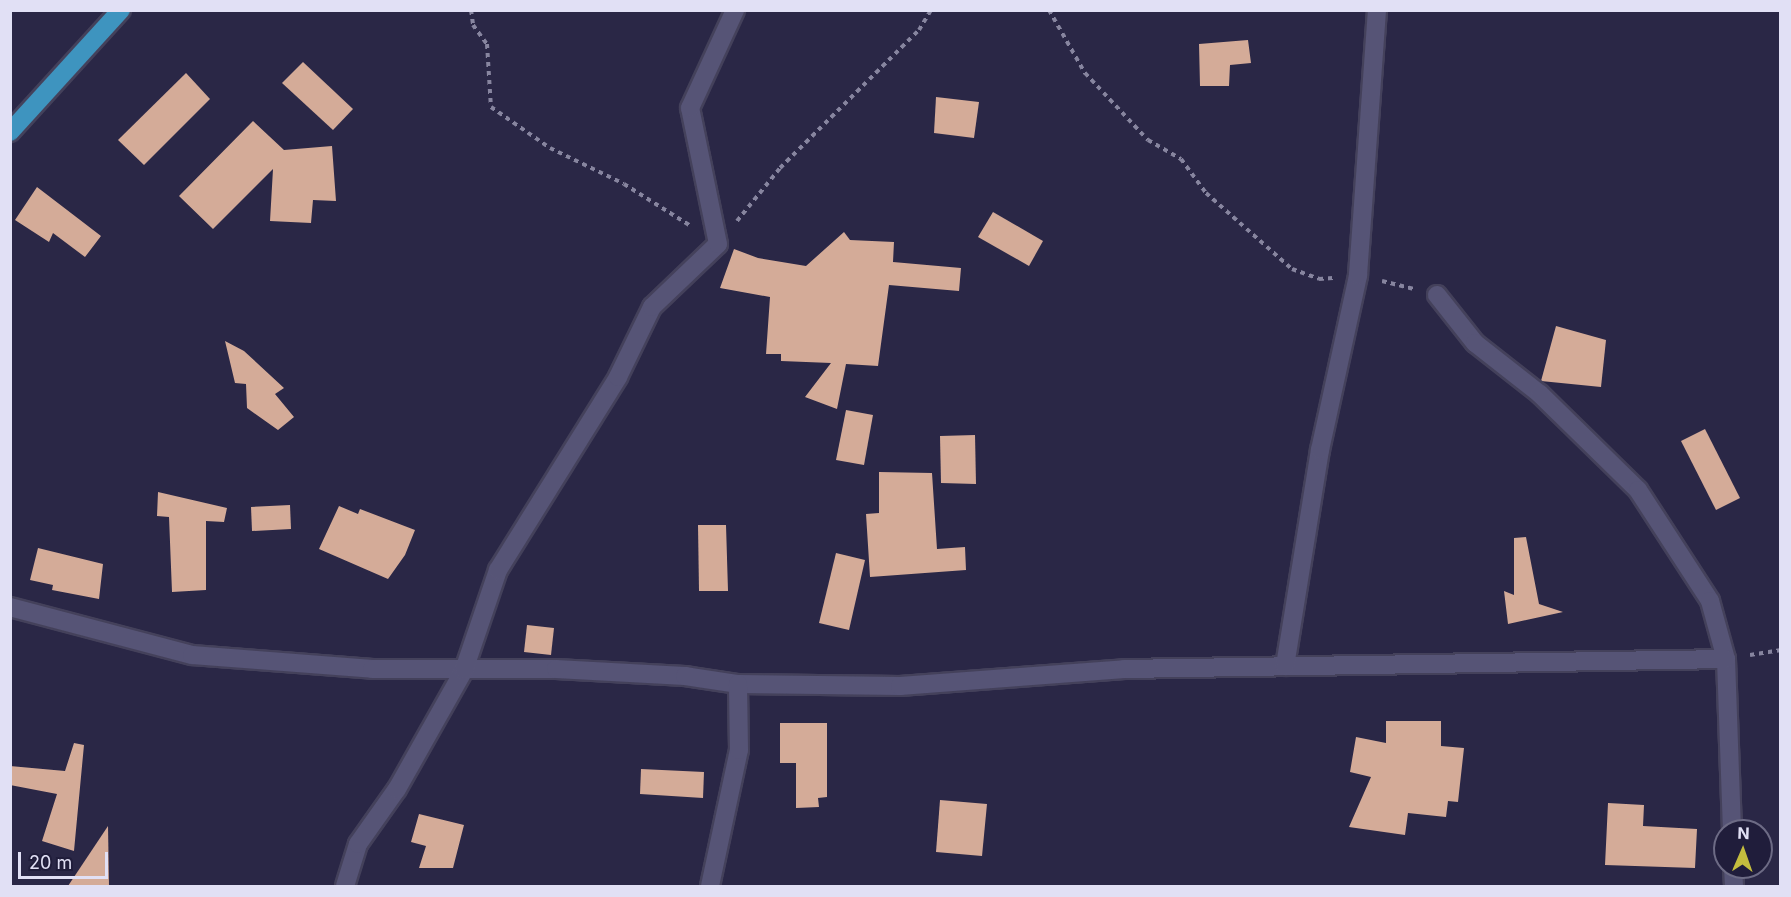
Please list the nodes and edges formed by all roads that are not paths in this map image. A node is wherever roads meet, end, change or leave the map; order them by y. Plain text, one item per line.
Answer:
1 (121, 10) edge
2 (735, 10) edge
3 (1377, 10) edge
4 (10, 132) edge
5 (1437, 295) road end
6 (10, 607) edge
7 (1726, 659) junction
8 (1285, 666) junction
9 (464, 670) junction
10 (738, 684) junction
11 (1732, 819) edge
12 (345, 886) edge
13 (710, 886) edge

1 - 4 main road
2 - 9 street
3 - 8 street
5 - 7 street
6 - 9 street
7 - 8 street
7 - 11 street
8 - 10 street
9 - 10 street
9 - 12 street
10 - 13 street

